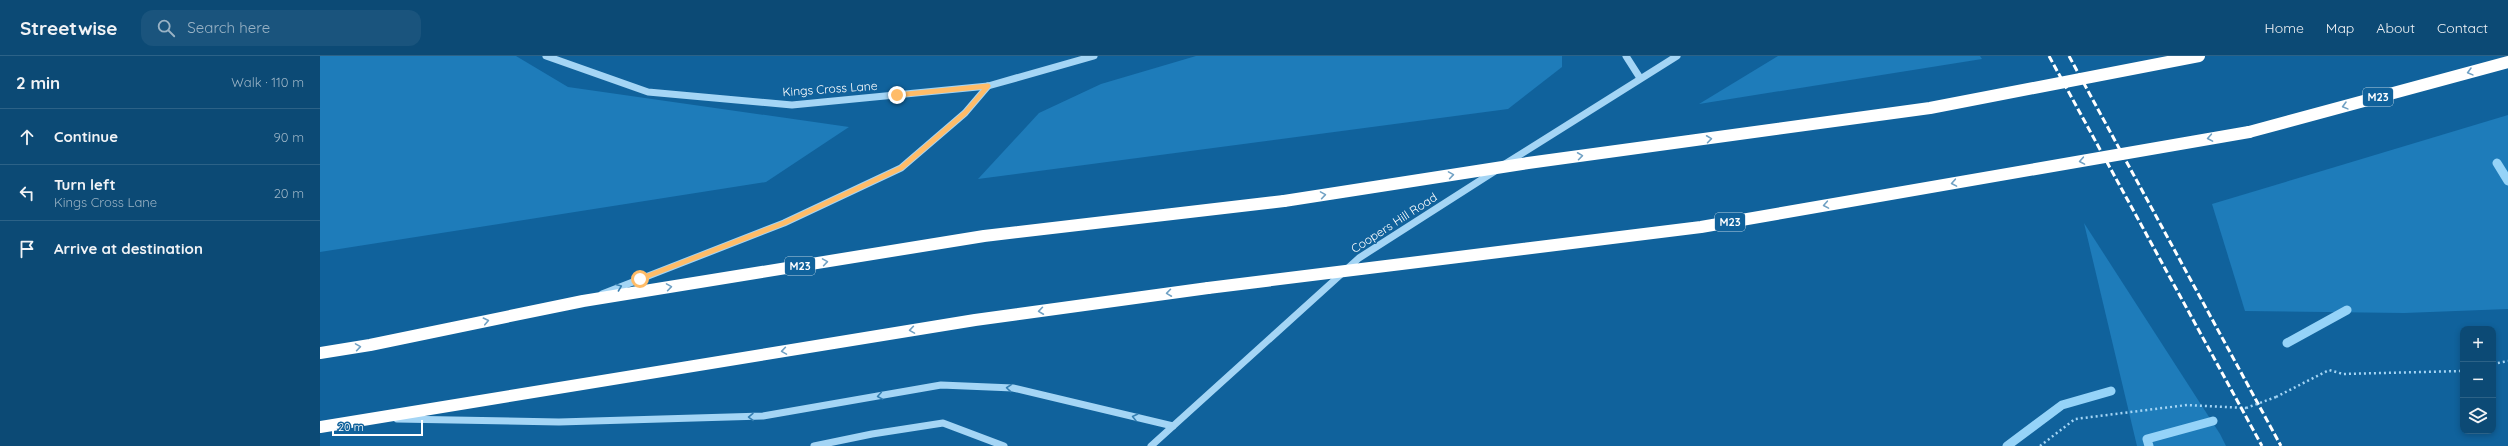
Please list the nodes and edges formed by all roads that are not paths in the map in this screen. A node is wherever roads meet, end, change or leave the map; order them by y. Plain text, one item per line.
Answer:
1 (546, 56) edge
2 (1094, 56) edge
3 (1626, 56) edge
4 (1677, 56) edge
5 (2199, 56) edge
6 (2508, 62) edge
7 (1640, 78) junction
8 (988, 86) junction
9 (583, 301) junction
10 (320, 353) edge
11 (365, 418) junction
12 (1173, 426) junction
13 (320, 427) edge
14 (814, 446) edge
15 (1004, 446) edge
16 (1151, 446) edge

1 - 8 street, Kings Cross Lane
2 - 8 street, Kings Cross Lane
3 - 7 street
4 - 7 street, Coopers Hill Road
9 -> 5 highway, M23, bridge
6 -> 11 highway, M23, bridge
7 - 12 street, Coopers Hill Road
9 -> 8 street
10 -> 9 highway, M23
12 -> 11 street
11 - 13 highway, M23
12 - 16 street, Coopers Hill Road
14 - 15 street

